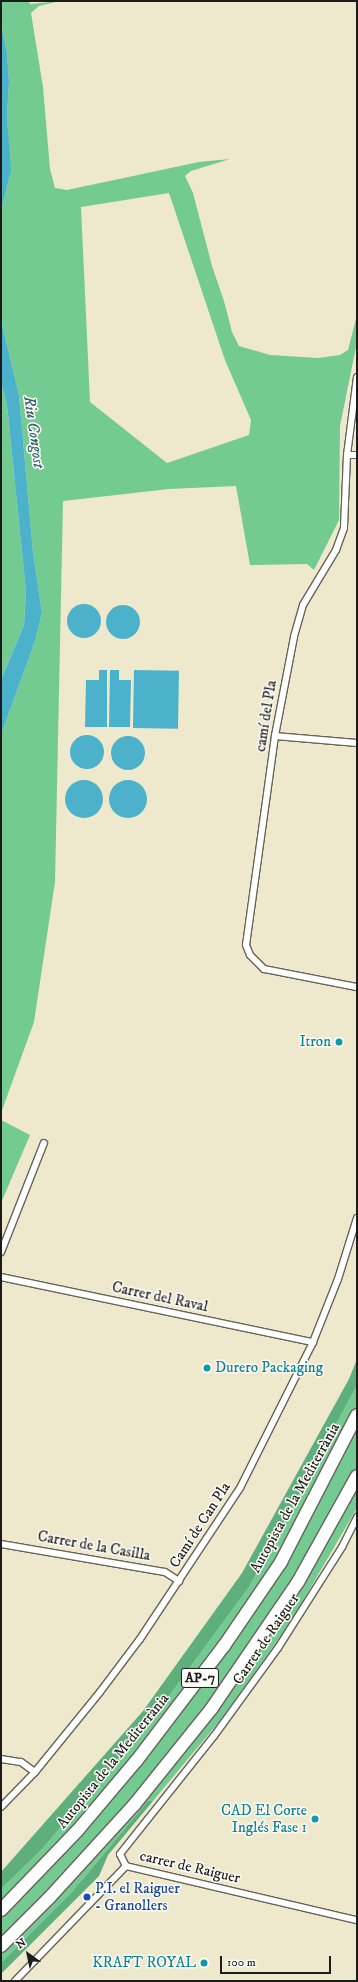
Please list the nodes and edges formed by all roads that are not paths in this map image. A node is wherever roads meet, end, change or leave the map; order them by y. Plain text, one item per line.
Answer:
1 (357, 377) edge
2 (347, 455) junction
3 (357, 455) edge
4 (275, 736) junction
5 (357, 743) edge
6 (357, 987) edge
7 (44, 1143) dead end
8 (357, 1218) edge
9 (1, 1252) edge
10 (1, 1277) edge
11 (313, 1342) junction
12 (357, 1415) edge
13 (357, 1476) edge
14 (357, 1517) edge
15 (1, 1544) edge
16 (179, 1581) junction
17 (1, 1759) edge
18 (35, 1772) junction
19 (1, 1807) edge
20 (126, 1866) junction
21 (1, 1910) edge
22 (357, 1920) edge
23 (1, 1946) edge
24 (15, 1981) edge

1 - 2 street, camí del Pla
2 - 3 street
2 - 4 street, camí del Pla
4 - 5 street
4 - 6 street, camí del Pla
7 - 9 street
8 - 11 street, Camí de Can Pla
10 - 11 street, Carrer del Raval
11 - 16 street, Camí de Can Pla
12 - 21 highway, Autopista de la Mediterrània / AP-7
13 - 23 highway, AP-7
14 - 20 street, Carrer de Raiguer
15 - 16 street, Carrer de la Casilla
16 - 18 street, Camí de Can Pla
17 - 18 street
18 - 19 street, Camí de Can Pla
20 - 22 street, carrer de Raiguer
20 - 24 street, carrer de Raiguer

